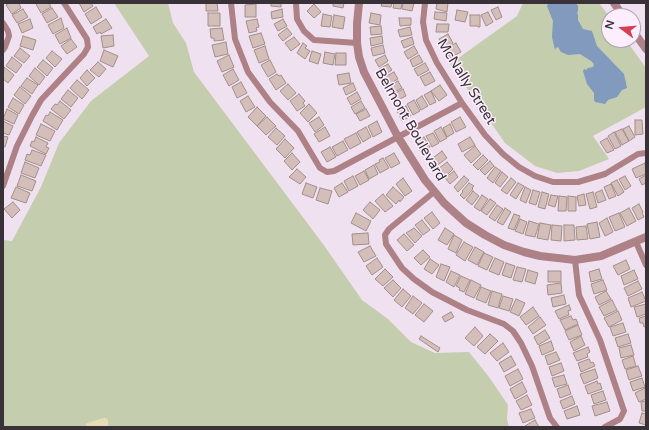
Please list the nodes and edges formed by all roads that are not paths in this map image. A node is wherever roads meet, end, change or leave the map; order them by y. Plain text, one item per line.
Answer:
1 (64, 3) edge
2 (231, 3) edge
3 (296, 3) edge
4 (359, 3) edge
5 (425, 3) edge
6 (3, 23) edge
7 (357, 44) junction
8 (3, 50) edge
9 (462, 103) junction
10 (398, 137) junction
11 (646, 153) edge
12 (3, 186) edge
13 (434, 192) junction
14 (646, 237) edge
15 (636, 242) junction
16 (575, 260) junction
17 (646, 265) edge
18 (557, 427) edge
19 (605, 427) edge

1 - 12 street
2 - 10 street
3 - 7 street
4 - 7 street, Belmont Boulevard
5 - 9 street, McNally Street
6 - 8 street
7 - 10 street, Belmont Boulevard
9 - 10 street
9 - 11 street, McNally Street
10 - 13 street, Belmont Boulevard
13 - 16 street, Belmont Boulevard
13 - 18 street
14 - 15 street, Belmont Boulevard
15 - 16 street, Belmont Boulevard
15 - 17 street
16 - 19 street

